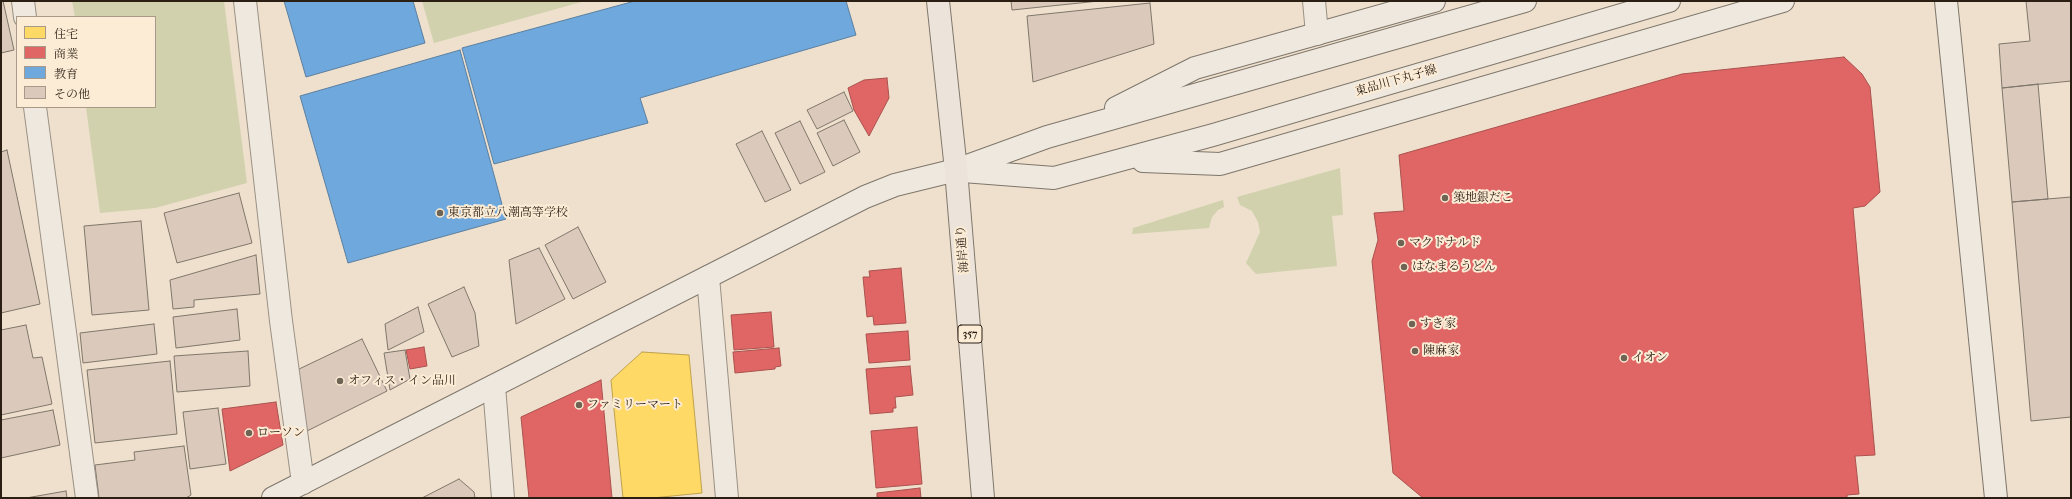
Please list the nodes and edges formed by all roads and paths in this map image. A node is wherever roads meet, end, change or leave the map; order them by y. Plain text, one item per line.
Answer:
1 (23, 1) edge
2 (245, 1) edge
3 (938, 1) edge
4 (1314, 1) edge
5 (1434, 1) edge
6 (1525, 1) edge
7 (1669, 1) edge
8 (1782, 1) edge
9 (1946, 1) edge
10 (25, 16) edge
11 (1317, 34) junction
12 (35, 108) edge
13 (1074, 130) junction
14 (1123, 160) junction
15 (956, 170) junction
16 (708, 277) junction
17 (494, 386) junction
18 (288, 492) edge
19 (87, 498) edge
20 (503, 498) edge
21 (727, 498) edge
22 (983, 498) edge
23 (1996, 498) edge

1 - 10 main road
2 - 18 main road
3 - 15 highway, 海岸通り / 357
4 - 11 main road
5 - 11 main road
6 - 13 main road
7 - 14 main road, 東品川下丸子線
8 - 14 main road
9 - 23 main road
11 - 13 main road
12 - 19 main road
13 - 15 main road
14 - 15 main road, 東品川下丸子線
15 - 16 main road
15 - 22 highway, 海岸通り / 357
16 - 17 main road
16 - 21 main road
17 - 18 main road
17 - 20 main road

